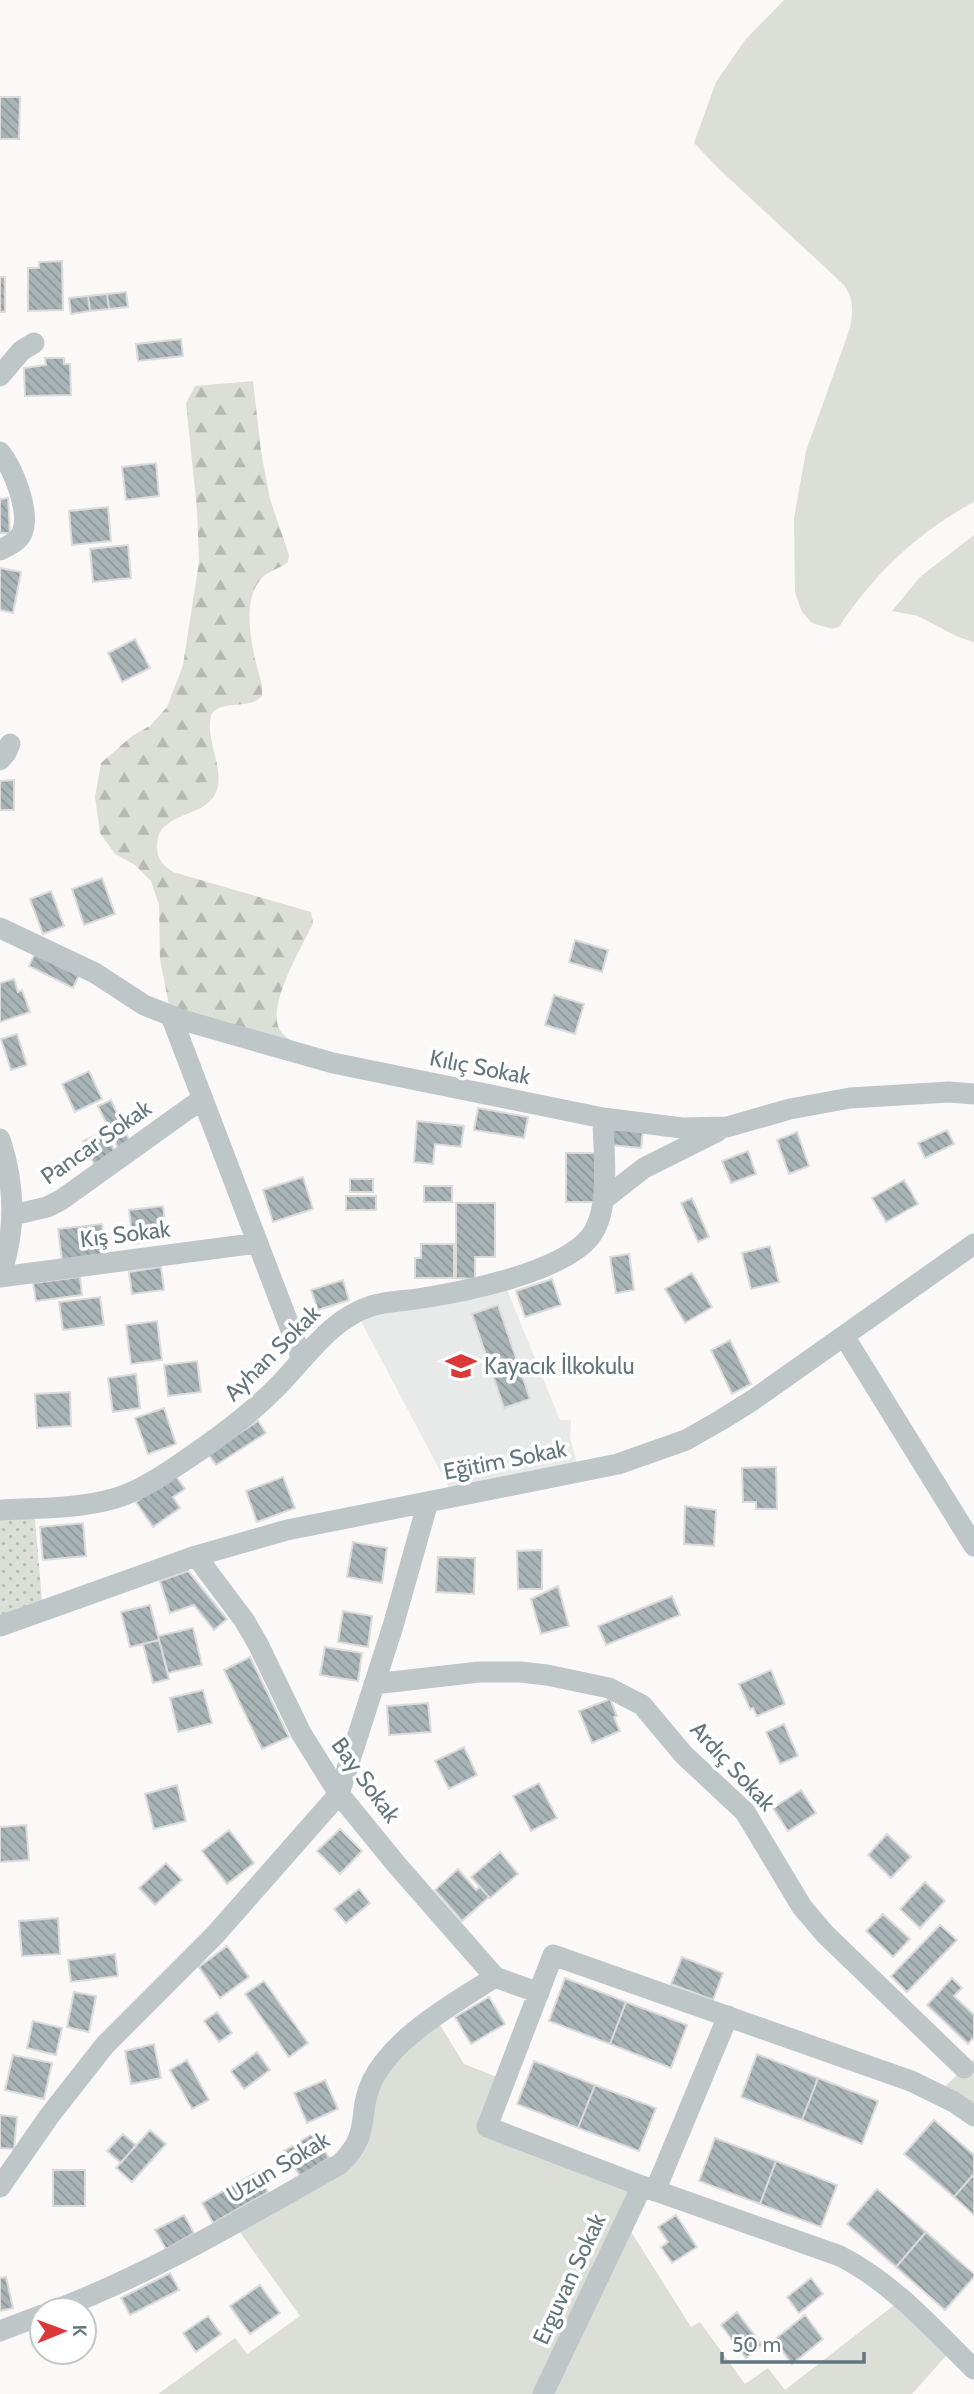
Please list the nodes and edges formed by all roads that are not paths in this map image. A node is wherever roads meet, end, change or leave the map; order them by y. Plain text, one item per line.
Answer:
1 (34, 343) dead end
2 (0, 376) edge
3 (0, 452) edge
4 (0, 550) edge
5 (0, 928) edge
6 (171, 1016) junction
7 (974, 1094) edge
8 (202, 1099) junction
9 (603, 1118) junction
10 (727, 1127) junction
11 (0, 1139) edge
12 (603, 1200) junction
13 (13, 1215) junction
14 (258, 1243) junction
15 (974, 1244) edge
16 (0, 1276) edge
17 (844, 1336) junction
18 (302, 1359) junction
19 (428, 1502) junction
20 (0, 1510) edge
21 (974, 1546) edge
22 (196, 1556) junction
23 (0, 1626) edge
24 (374, 1684) junction
25 (339, 1794) junction
26 (495, 1978) junction
27 (538, 1993) junction
28 (727, 2016) junction
29 (969, 2063) edge
30 (938, 2093) junction
31 (974, 2116) edge
32 (0, 2187) edge
33 (648, 2188) junction
34 (88, 2296) edge
35 (28, 2320) edge
36 (0, 2331) edge
37 (974, 2369) edge
38 (543, 2394) edge

1 - 2 street
3 - 4 street
5 - 6 street, Kılıç Sokak
6 - 8 street
6 - 9 street, Kılıç Sokak
7 - 10 street, Kılıç Sokak
8 - 13 street, Pancar Sokak
8 - 14 street
9 - 10 street, Kılıç Sokak
9 - 12 street, Ayhan Sokak
10 - 12 street
11 - 13 street
12 - 18 street, Ayhan Sokak
13 - 16 street
14 - 16 street, Kış Sokak
14 - 18 street
15 - 17 street, Eğitim Sokak
17 - 19 street, Eğitim Sokak
17 - 21 street
18 - 20 street, Ayhan Sokak
19 - 22 street, Eğitim Sokak
19 - 24 street
22 - 23 street, Eğitim Sokak
22 - 25 street, Bay Sokak
24 - 25 street
24 - 29 street, Ardıç Sokak
25 - 26 street, Bay Sokak
25 - 32 street
26 - 27 street
26 - 34 street, Uzun Sokak
27 - 28 street
27 - 33 street
28 - 30 street
28 - 33 street, Erguvan Sokak
29 - 30 street
30 - 31 street
33 - 37 street
33 - 38 street, Erguvan Sokak
35 - 36 street

